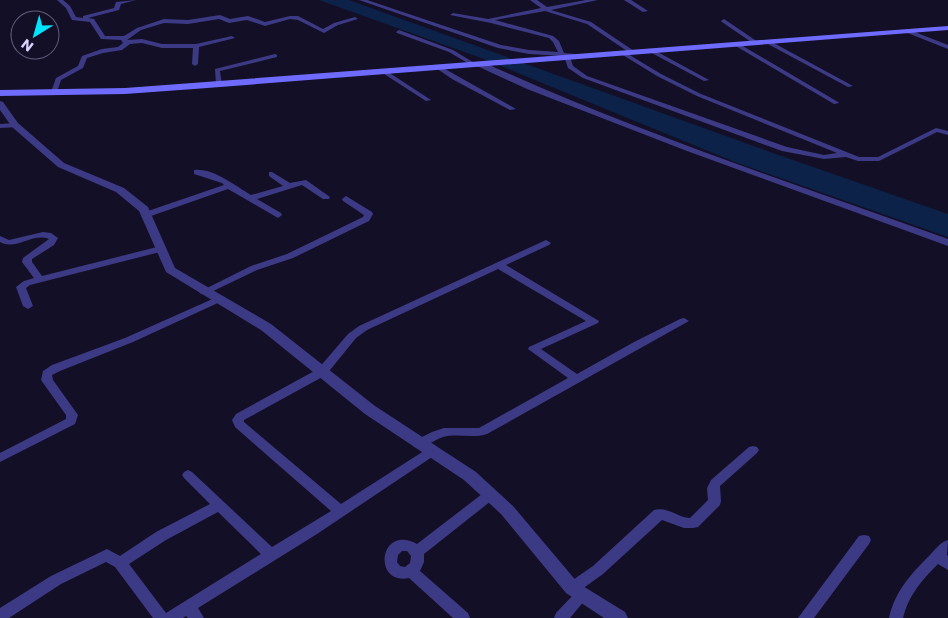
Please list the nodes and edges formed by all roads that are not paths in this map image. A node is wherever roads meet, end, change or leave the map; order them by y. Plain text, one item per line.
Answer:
1 (60, 0) edge
2 (133, 0) edge
3 (362, 0) edge
4 (533, 0) edge
5 (595, 0) edge
6 (628, 0) edge
7 (545, 9) junction
8 (645, 11) dead end
9 (453, 15) dead end
10 (355, 19) dead end
11 (75, 20) junction
12 (490, 21) junction
13 (724, 21) dead end
14 (948, 28) edge
15 (907, 31) junction
16 (399, 32) dead end
17 (232, 38) dead end
18 (126, 40) junction
19 (768, 42) junction
20 (756, 43) junction
21 (736, 44) junction
22 (196, 46) junction
23 (948, 47) edge
24 (650, 50) junction
25 (621, 52) junction
26 (632, 52) junction
27 (564, 55) junction
28 (275, 56) dead end
29 (195, 64) dead end
30 (480, 64) junction
31 (438, 66) junction
32 (383, 71) junction
33 (706, 80) dead end
34 (218, 84) junction
35 (850, 86) dead end
36 (54, 92) junction
37 (1, 97) edge
38 (428, 100) dead end
39 (836, 103) dead end
40 (512, 109) dead end
41 (15, 125) junction
42 (0, 126) edge
43 (948, 133) edge
44 (845, 155) junction
45 (197, 172) dead end
46 (272, 174) dead end
47 (229, 186) junction
48 (289, 186) junction
49 (326, 197) dead end
50 (251, 198) junction
51 (346, 199) dead end
52 (148, 214) junction
53 (278, 215) dead end
54 (0, 239) edge
55 (948, 242) edge
56 (546, 243) dead end
57 (162, 249) junction
58 (500, 265) junction
59 (40, 280) junction
60 (204, 292) junction
61 (217, 300) junction
62 (28, 306) dead end
63 (684, 321) dead end
64 (322, 372) junction
65 (577, 379) junction
66 (418, 444) junction
67 (754, 450) dead end
68 (431, 452) junction
69 (0, 458) edge
70 (188, 475) dead end
71 (491, 494) junction
72 (218, 504) junction
73 (340, 511) junction
74 (864, 540) dead end
75 (948, 545) edge
76 (417, 552) junction
77 (271, 555) junction
78 (943, 560) edge
79 (120, 564) junction
80 (410, 570) junction
81 (577, 592) junction
82 (192, 613) edge
83 (0, 616) edge
84 (161, 618) edge
85 (171, 618) edge
86 (463, 618) edge
87 (561, 618) edge
88 (619, 618) edge
89 (805, 618) edge
90 (896, 618) edge

1 - 11 street
2 - 11 street
3 - 27 street
4 - 7 street
5 - 7 street
6 - 8 street
7 - 12 street
7 - 26 street
9 - 12 street
10 - 18 street
11 - 18 street
12 - 27 street
13 - 20 street
14 - 15 main road
15 - 19 main road
15 - 23 street
16 - 30 street
17 - 22 street
18 - 22 street
18 - 36 street
19 - 20 main road
19 - 35 street
20 - 21 main road
21 - 24 main road
21 - 39 street
22 - 29 street
24 - 26 main road
24 - 33 street
25 - 26 main road
25 - 27 main road
25 - 44 street
27 - 30 main road
27 - 44 street
28 - 34 street
30 - 31 main road
30 - 55 street
31 - 32 main road
31 - 40 street
32 - 34 main road
32 - 38 street
34 - 36 main road
36 - 37 main road
37 - 41 street
41 - 42 street
41 - 52 street
43 - 44 street
45 - 47 street
46 - 48 street
47 - 50 street
47 - 52 street
48 - 49 street
48 - 50 street
50 - 53 street
51 - 60 street
52 - 57 street
54 - 59 street
56 - 58 street
57 - 59 street
57 - 60 street
58 - 64 street
58 - 65 street
59 - 62 street
60 - 61 street
61 - 64 street
61 - 69 street
63 - 65 street
64 - 66 street
64 - 73 street
65 - 66 street
66 - 68 street
67 - 81 street
68 - 71 street
68 - 73 street
70 - 72 street
71 - 76 street
71 - 81 street
72 - 77 street
72 - 79 street
73 - 77 street
74 - 89 street
75 - 78 street
76 - 80 street
76 - 80 street
77 - 82 street
78 - 90 street
79 - 83 street
79 - 84 street
80 - 86 street
81 - 87 street
81 - 88 street
82 - 85 street

